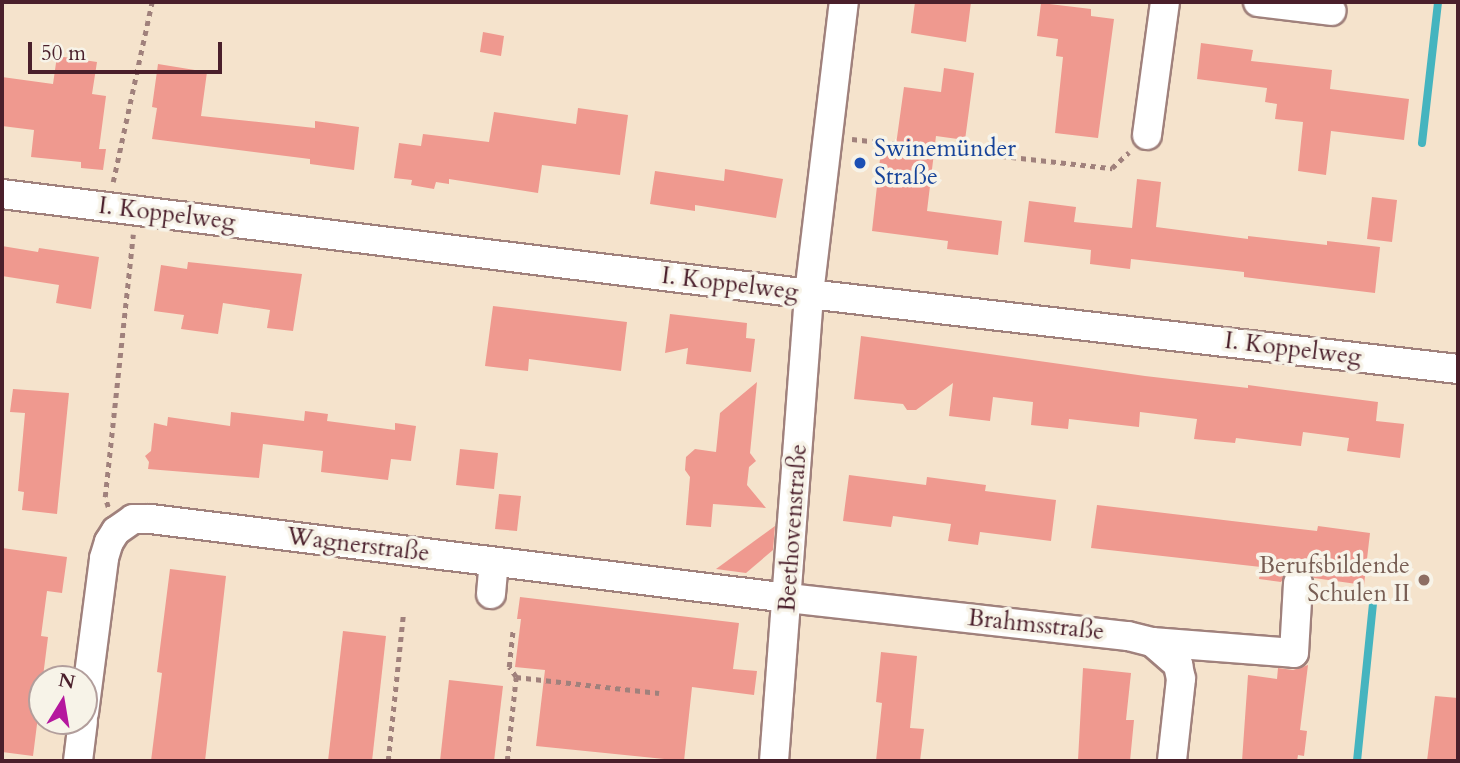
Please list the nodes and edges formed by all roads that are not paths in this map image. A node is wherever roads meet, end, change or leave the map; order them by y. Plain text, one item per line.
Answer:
1 (844, 2) edge
2 (1165, 2) edge
3 (1258, 2) edge
4 (1331, 11) dead end
5 (1147, 135) road end
6 (2, 194) edge
7 (809, 294) junction
8 (1458, 369) edge
9 (494, 562) junction
10 (1298, 583) dead end
11 (491, 594) dead end
12 (788, 598) junction
13 (1152, 642) junction
14 (90, 665) edge
15 (81, 735) edge
16 (78, 761) edge
17 (774, 761) edge
18 (1172, 761) edge

1 - 7 street
2 - 5 street
3 - 4 street
6 - 7 street, I. Koppelweg
7 - 8 street, I. Koppelweg
7 - 12 street, Beethovenstraße
9 - 11 street
9 - 12 street, Wagnerstraße
9 - 14 street, Wagnerstraße
10 - 13 street
12 - 13 street, Brahmsstraße
12 - 17 street, Beethovenstraße
13 - 18 street, Brahmsstraße
15 - 16 street

